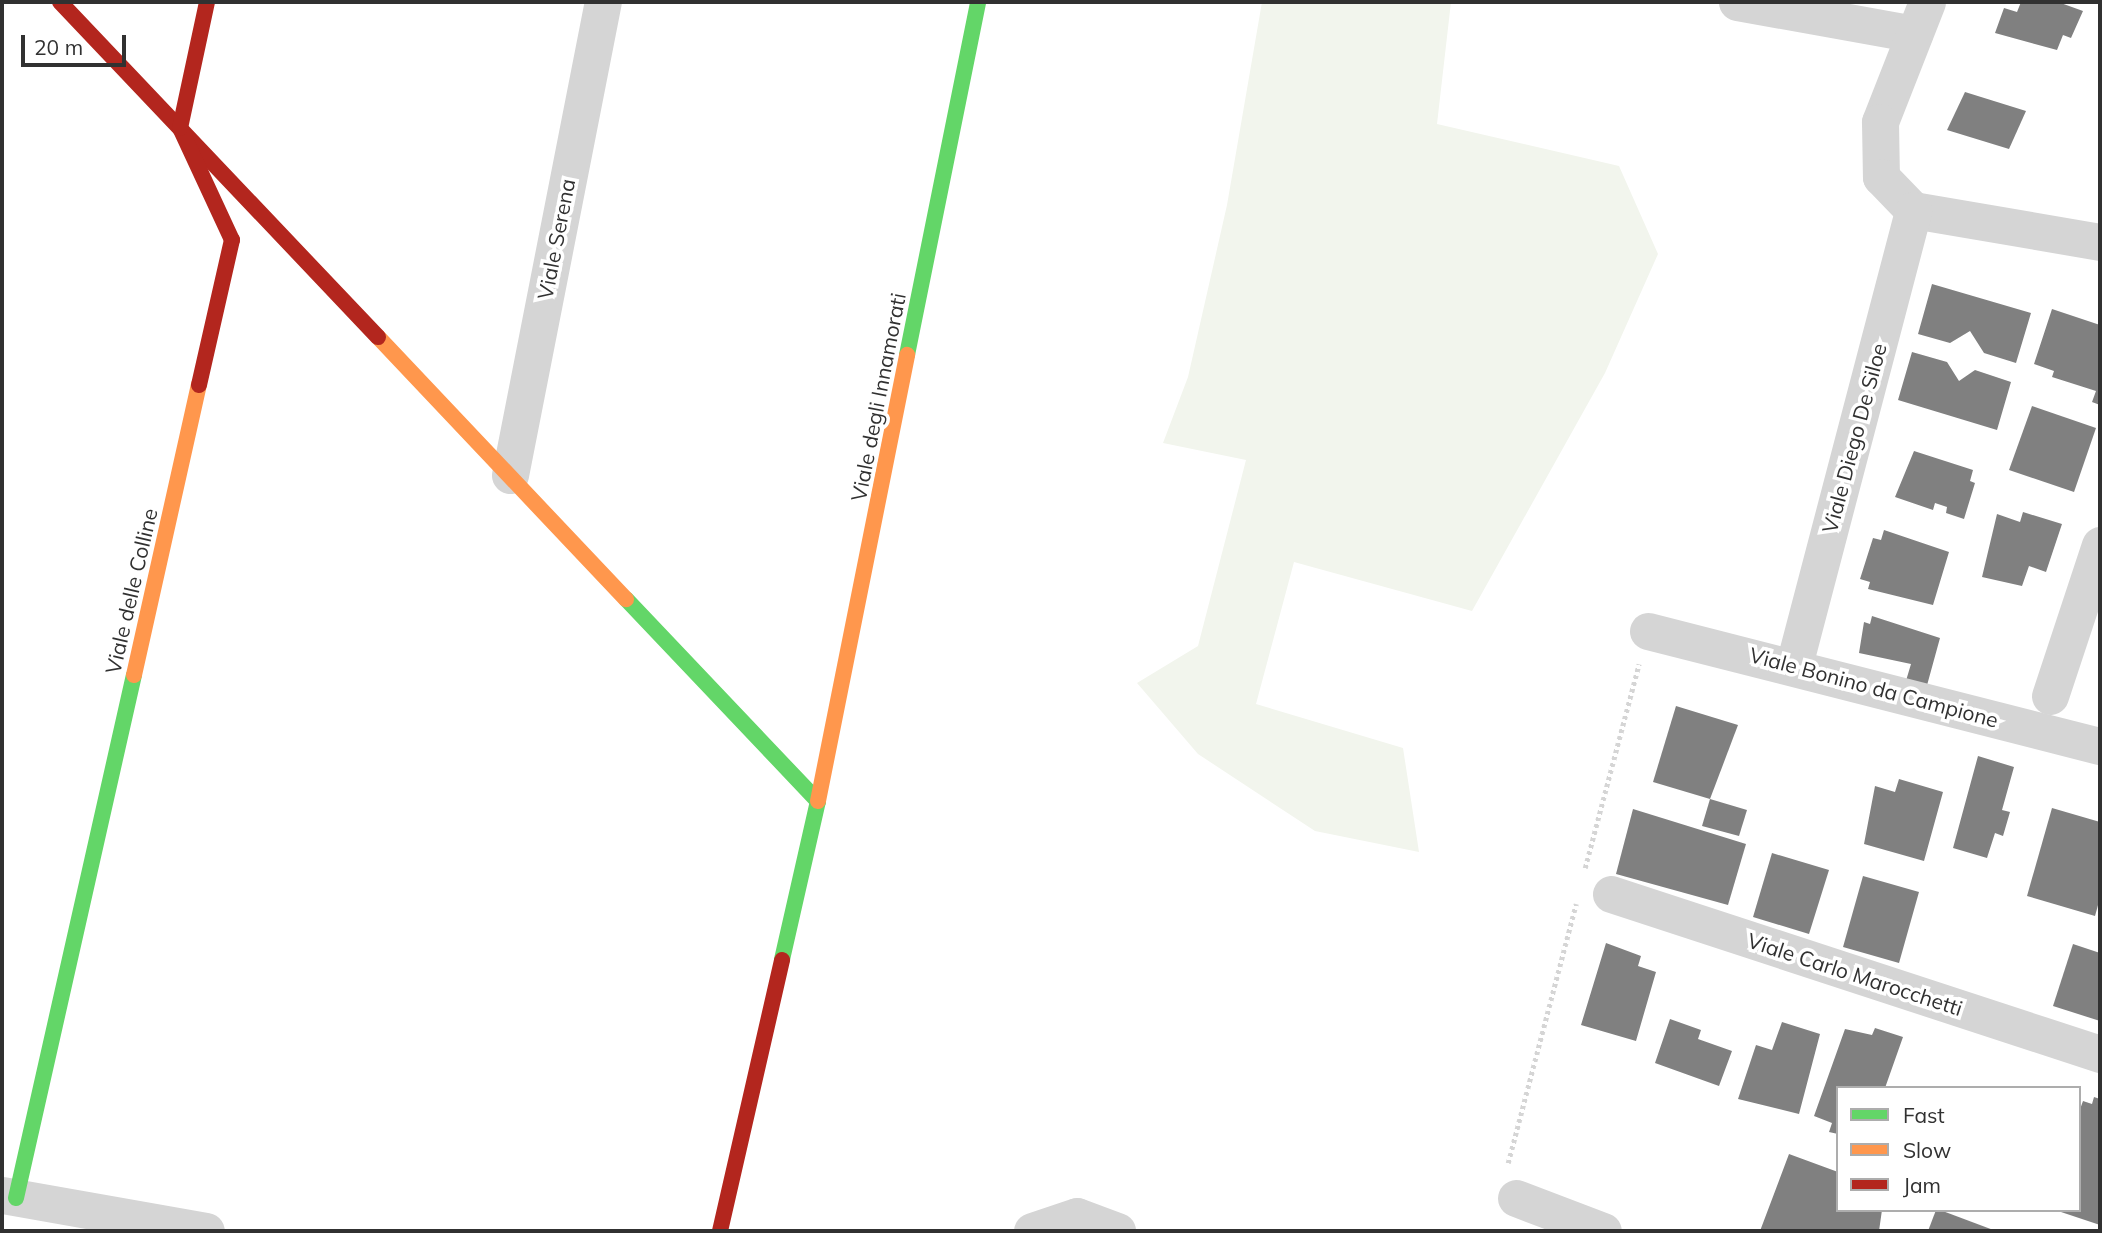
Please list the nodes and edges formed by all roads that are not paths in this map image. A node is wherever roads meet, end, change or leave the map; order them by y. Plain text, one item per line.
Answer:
1 (60, 2) edge
2 (207, 2) edge
3 (603, 2) edge
4 (978, 2) edge
5 (1737, 2) edge
6 (1920, 18) edge
7 (180, 128) junction
8 (1913, 210) junction
9 (2100, 242) edge
10 (510, 475) junction
11 (2100, 544) edge
12 (1648, 631) dead end
13 (1794, 665) junction
14 (2050, 696) dead end
15 (2100, 746) edge
16 (818, 801) junction
17 (1611, 894) dead end
18 (2100, 1054) edge
19 (9, 1197) edge
20 (1516, 1198) dead end
21 (206, 1231) edge
22 (720, 1231) edge
23 (1032, 1231) edge
24 (1117, 1231) edge
25 (1603, 1231) edge

1 - 7 street
2 - 7 street
3 - 10 street, Viale Serena
4 - 16 street, Viale degli Innamorati
5 - 6 street
6 - 8 street
7 - 10 street
7 - 19 street, Viale delle Colline
8 - 9 street
8 - 13 street, Viale Diego De Siloe
10 - 16 street
11 - 14 street
12 - 13 street, Viale Bonino da Campione
13 - 15 street, Viale Bonino da Campione
16 - 22 street, Viale degli Innamorati
17 - 18 street, Viale Carlo Marocchetti
19 - 21 street
20 - 25 street
23 - 24 street

